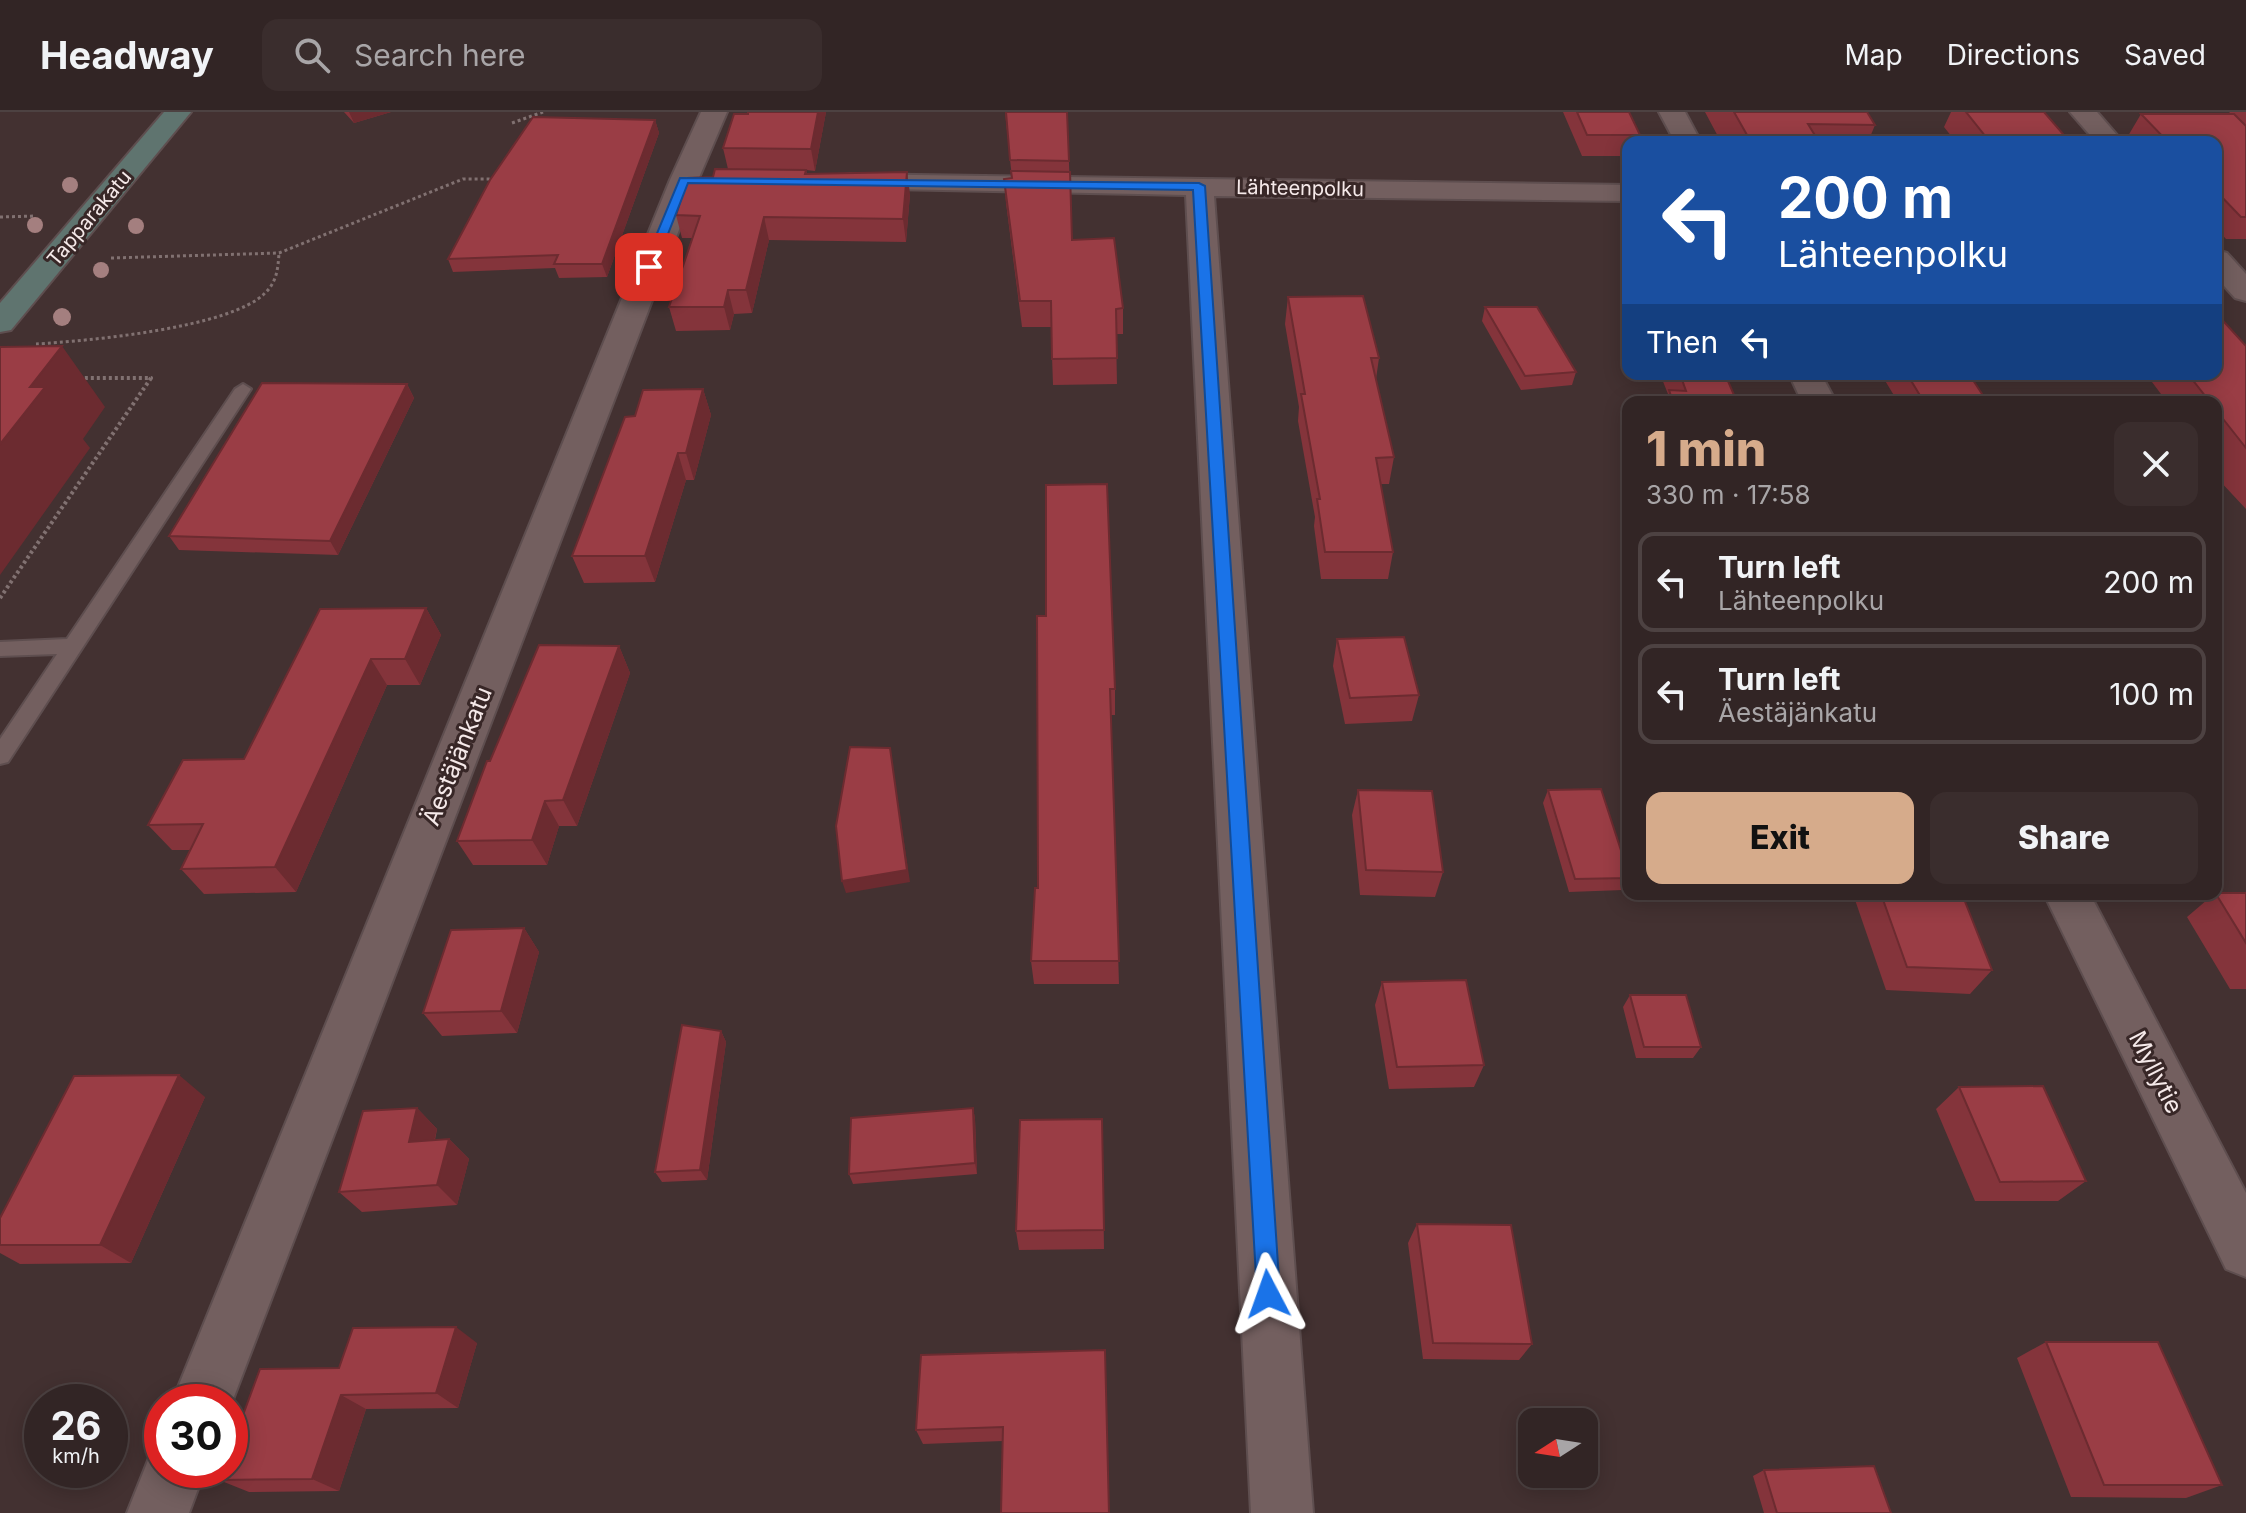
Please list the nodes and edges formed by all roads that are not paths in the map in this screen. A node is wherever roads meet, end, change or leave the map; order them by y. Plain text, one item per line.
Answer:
1 (178, 112) edge
2 (714, 112) edge
3 (1672, 112) edge
4 (2083, 112) edge
5 (1685, 136) edge
6 (2105, 136) edge
7 (824, 182) edge
8 (1199, 186) junction
9 (1622, 193) edge
10 (2222, 266) edge
11 (2246, 292) edge
12 (0, 323) edge
13 (243, 389) dead end
14 (75, 646) junction
15 (0, 649) edge
16 (0, 756) edge
17 (2070, 900) edge
18 (2246, 1250) edge
19 (209, 1384) edge
20 (168, 1488) edge
21 (158, 1513) edge
22 (1282, 1513) edge

1 - 12 main road, Tapparakatu
2 - 19 street, Äestäjänkatu
3 - 5 street
4 - 6 street
7 - 8 street, Lähteenpolku
8 - 9 street, Lähteenpolku
8 - 22 street
10 - 11 street
13 - 14 lane
14 - 15 lane
14 - 16 lane
17 - 18 street, Myllytie
20 - 21 street

